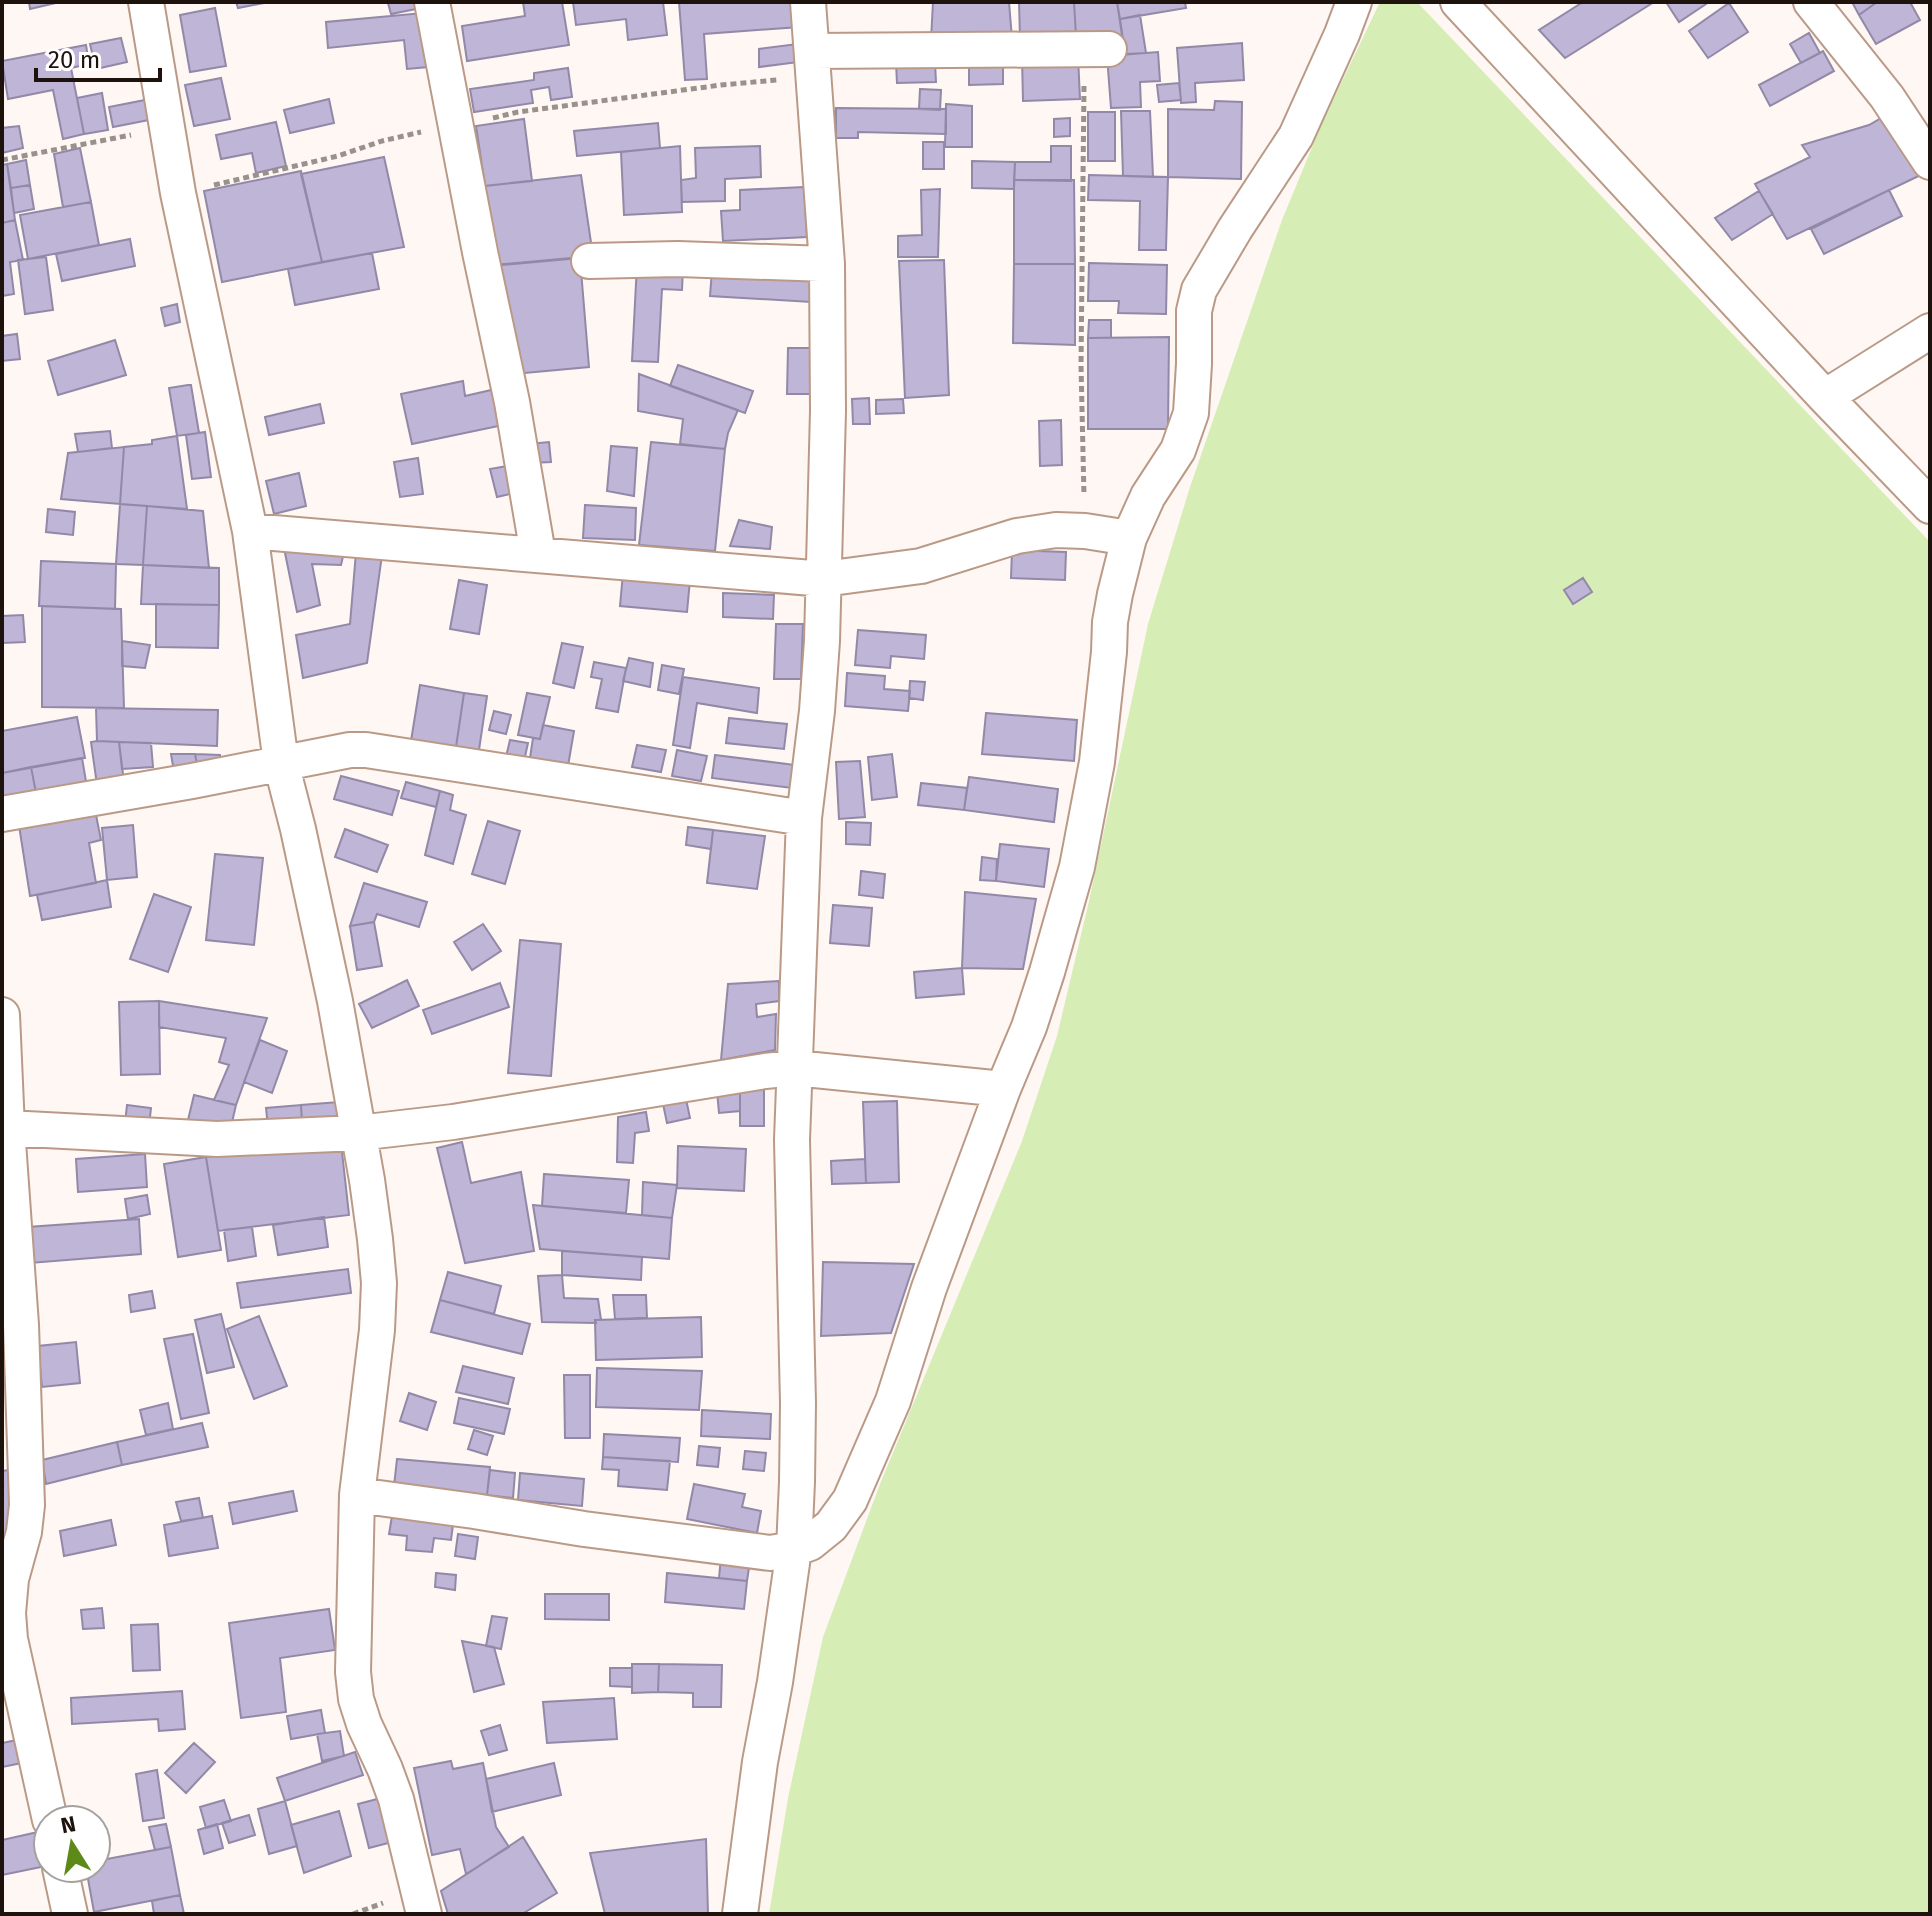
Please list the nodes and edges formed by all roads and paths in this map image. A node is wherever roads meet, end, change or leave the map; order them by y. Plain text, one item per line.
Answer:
1 (146, 2) edge
2 (432, 2) edge
3 (808, 2) edge
4 (1354, 2) edge
5 (1458, 2) edge
6 (1811, 2) edge
7 (1096, 49) joint
8 (812, 51) junction
9 (166, 128) junction
10 (2, 160) edge
11 (1930, 162) edge
12 (589, 261) dead end
13 (827, 264) junction
14 (1930, 331) edge
15 (1825, 397) junction
16 (1930, 506) edge
17 (250, 531) junction
18 (1085, 531) junction
19 (1129, 538) junction
20 (538, 554) junction
21 (824, 579) junction
22 (281, 763) junction
23 (2, 814) edge
24 (804, 818) junction
25 (2, 1015) edge
26 (795, 1068) junction
27 (1003, 1089) junction
28 (7, 1128) junction
29 (358, 1133) junction
30 (357, 1495) junction
31 (794, 1549) junction
32 (46, 1804) edge
33 (63, 1884) edge
34 (70, 1914) edge
35 (424, 1914) edge
36 (740, 1914) edge

1 - 9 street
2 - 20 street
3 - 8 street
4 - 19 street
5 - 15 street
6 - 11 street
7 - 8 street
7 - 18 path
8 - 13 street
9 - 10 path
9 - 17 street
12 - 13 street
13 - 21 street
14 - 15 street
15 - 16 street
17 - 20 street
17 - 22 street
18 - 19 street
18 - 21 street
19 - 27 street
20 - 21 street
21 - 24 street
22 - 23 street
22 - 24 street
22 - 29 street
24 - 26 street
25 - 28 street
26 - 27 street
26 - 29 street
26 - 31 street
27 - 31 street
28 - 29 street
28 - 32 street
29 - 30 street
30 - 31 street
30 - 35 street
31 - 36 street
33 - 34 street

